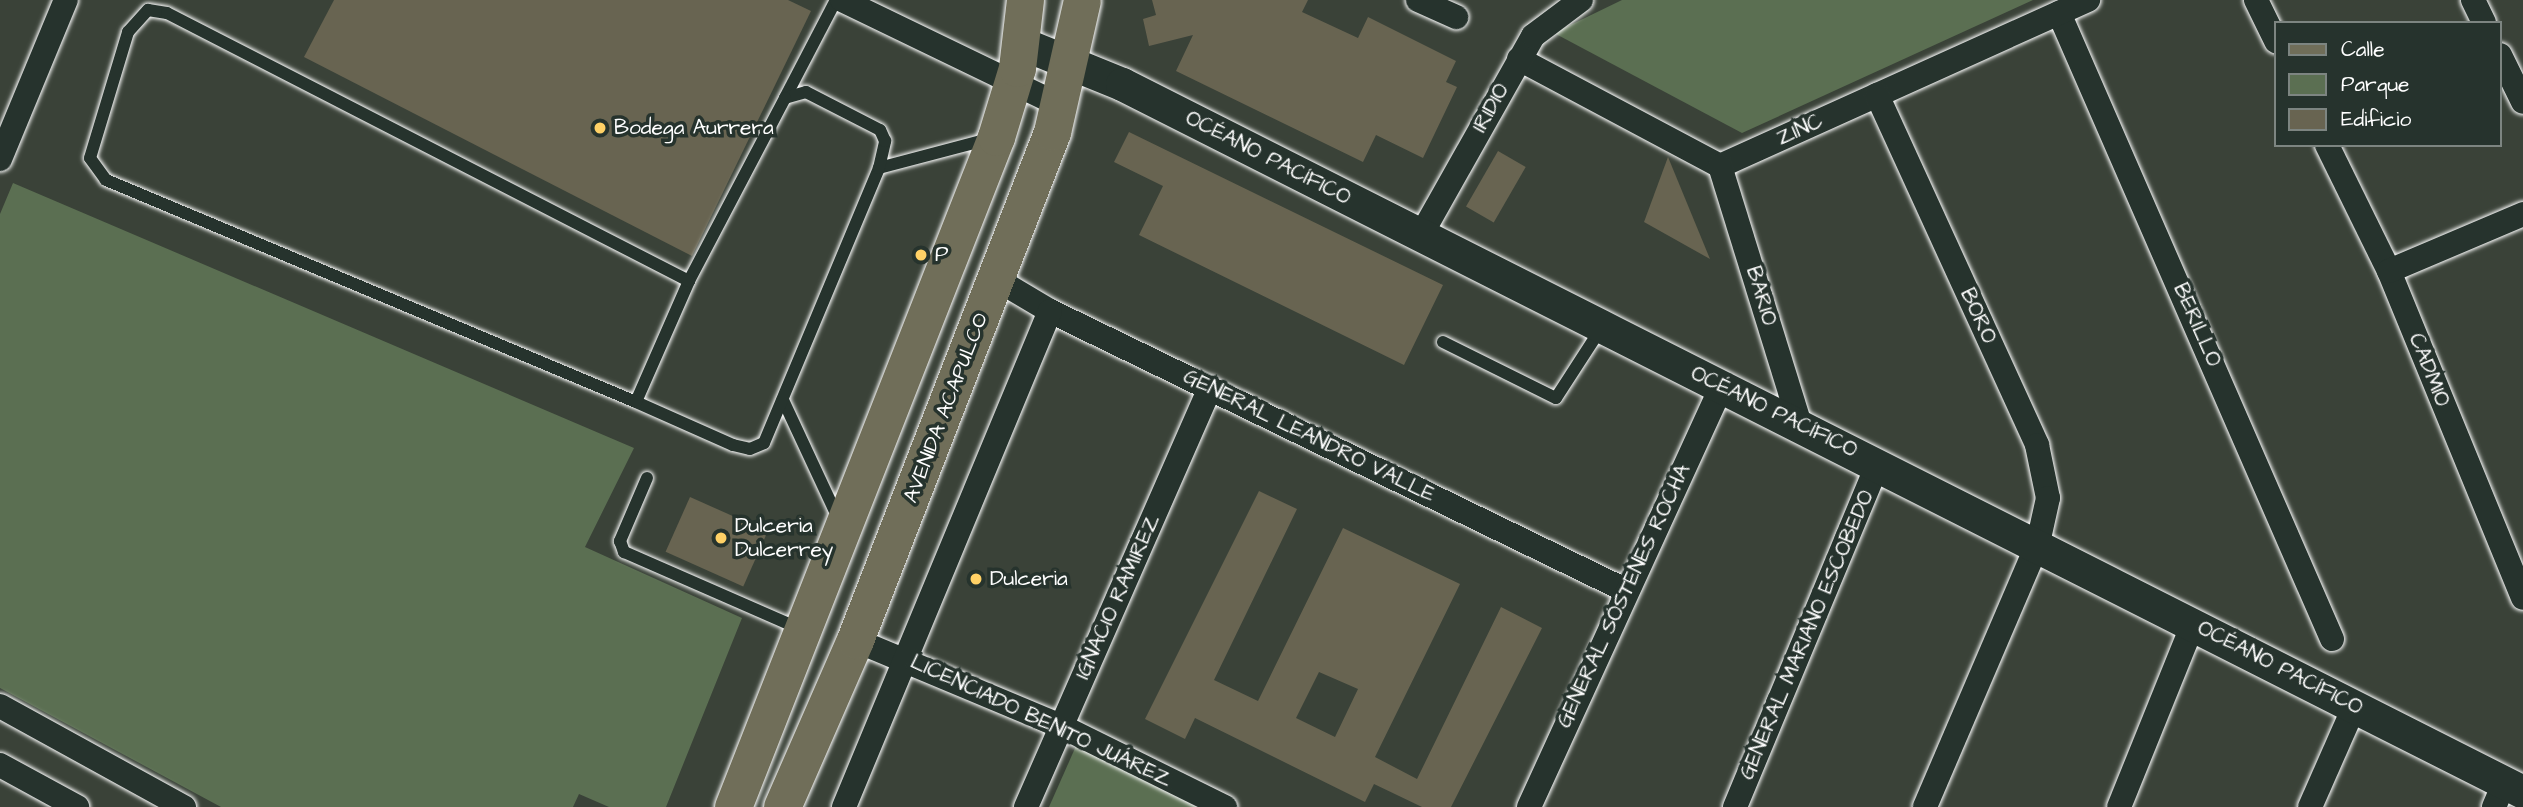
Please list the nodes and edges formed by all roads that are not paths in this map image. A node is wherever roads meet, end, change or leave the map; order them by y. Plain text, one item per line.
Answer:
1 (66, 0) edge
2 (835, 0) edge
3 (842, 0) edge
4 (1082, 0) edge
5 (1418, 0) edge
6 (1581, 0) edge
7 (2088, 0) edge
8 (2256, 0) edge
9 (2473, 0) edge
10 (1021, 2) edge
11 (2059, 13) junction
12 (1456, 17) dead end
13 (2483, 21) edge
14 (2274, 37) edge
15 (1021, 43) junction
16 (1519, 59) junction
17 (2502, 59) edge
18 (1073, 62) junction
19 (1012, 88) junction
20 (1877, 95) junction
21 (785, 98) junction
22 (2523, 102) edge
23 (1061, 106) junction
24 (996, 137) junction
25 (2328, 147) edge
26 (0, 159) edge
27 (1720, 166) junction
28 (879, 168) junction
29 (2523, 214) edge
30 (1421, 234) junction
31 (2389, 271) junction
32 (996, 279) junction
33 (689, 281) junction
34 (1050, 311) junction
35 (1602, 326) junction
36 (1443, 342) dead end
37 (1721, 387) junction
38 (1210, 388) junction
39 (783, 400) junction
40 (636, 402) junction
41 (1801, 427) junction
42 (1878, 463) junction
43 (647, 478) dead end
44 (844, 530) junction
45 (2038, 543) junction
46 (1625, 590) junction
47 (2523, 598) edge
48 (2193, 624) junction
49 (804, 630) junction
50 (2332, 639) dead end
51 (855, 640) junction
52 (910, 659) junction
53 (2355, 705) junction
54 (0, 706) edge
55 (1061, 726) junction
56 (0, 765) edge
57 (2507, 794) edge
58 (77, 807) edge
59 (184, 807) edge
60 (733, 807) edge
61 (782, 807) edge
62 (844, 807) edge
63 (1026, 807) edge
64 (1225, 807) edge
65 (1529, 807) edge
66 (1735, 807) edge
67 (1925, 807) edge
68 (2119, 807) edge
69 (2310, 807) edge

1 - 26 street
2 - 21 lane
3 - 19 street
4 - 18 main road, AVENIDA ACAPULCO
5 - 12 street
6 - 16 street, IRIDIO
7 - 11 street, ZINC
8 - 14 street
9 - 13 street
10 - 15 main road
11 - 20 street, ZINC
11 - 50 street, BERILLO
15 - 18 street, OCÉANO PACÍFICO
15 - 19 main road
16 - 27 street
16 - 30 street, IRIDIO
17 - 22 street
18 - 23 main road, AVENIDA ACAPULCO
18 - 30 street, OCÉANO PACÍFICO
19 - 23 street
19 - 24 main road
20 - 27 street, ZINC
20 - 45 street, BORO
21 - 28 lane
21 - 33 lane
23 - 32 main road, AVENIDA ACAPULCO
24 - 28 lane
24 - 44 main road
25 - 31 street, CADMIO
27 - 41 street, BARIO
28 - 39 lane
29 - 31 street
30 - 35 street, OCÉANO PACÍFICO
31 - 47 street, CADMIO
32 - 34 street, GENERAL LEANDRO VALLE
32 - 51 main road, AVENIDA ACAPULCO
33 - 40 lane
33 - 40 lane
34 - 38 street, GENERAL LEANDRO VALLE
34 - 52 street
35 - 36 lane
35 - 37 street, OCÉANO PACÍFICO
37 - 41 street, OCÉANO PACÍFICO
37 - 46 street, GENERAL SÓSTENES ROCHA
38 - 46 street, GENERAL LEANDRO VALLE
38 - 55 street, IGNACIO RAMIREZ
39 - 40 lane
39 - 44 lane
41 - 42 street, OCÉANO PACÍFICO
42 - 45 street, OCÉANO PACÍFICO
42 - 66 street, GENERAL MARIANO ESCOBEDO
43 - 49 lane
44 - 49 main road
45 - 48 street, OCÉANO PACÍFICO
45 - 67 street, BORO
46 - 65 street, GENERAL SÓSTENES ROCHA
48 - 53 street, OCÉANO PACÍFICO
48 - 68 street
49 - 60 main road
51 - 52 street, LICENCIADO BENITO JUÁREZ
51 - 61 main road, AVENIDA ACAPULCO
52 - 55 street, LICENCIADO BENITO JUÁREZ
52 - 62 street
53 - 57 street, OCÉANO PACÍFICO
53 - 69 street
54 - 59 street
55 - 63 street, IGNACIO RAMIREZ
55 - 64 street, LICENCIADO BENITO JUÁREZ
56 - 58 street

